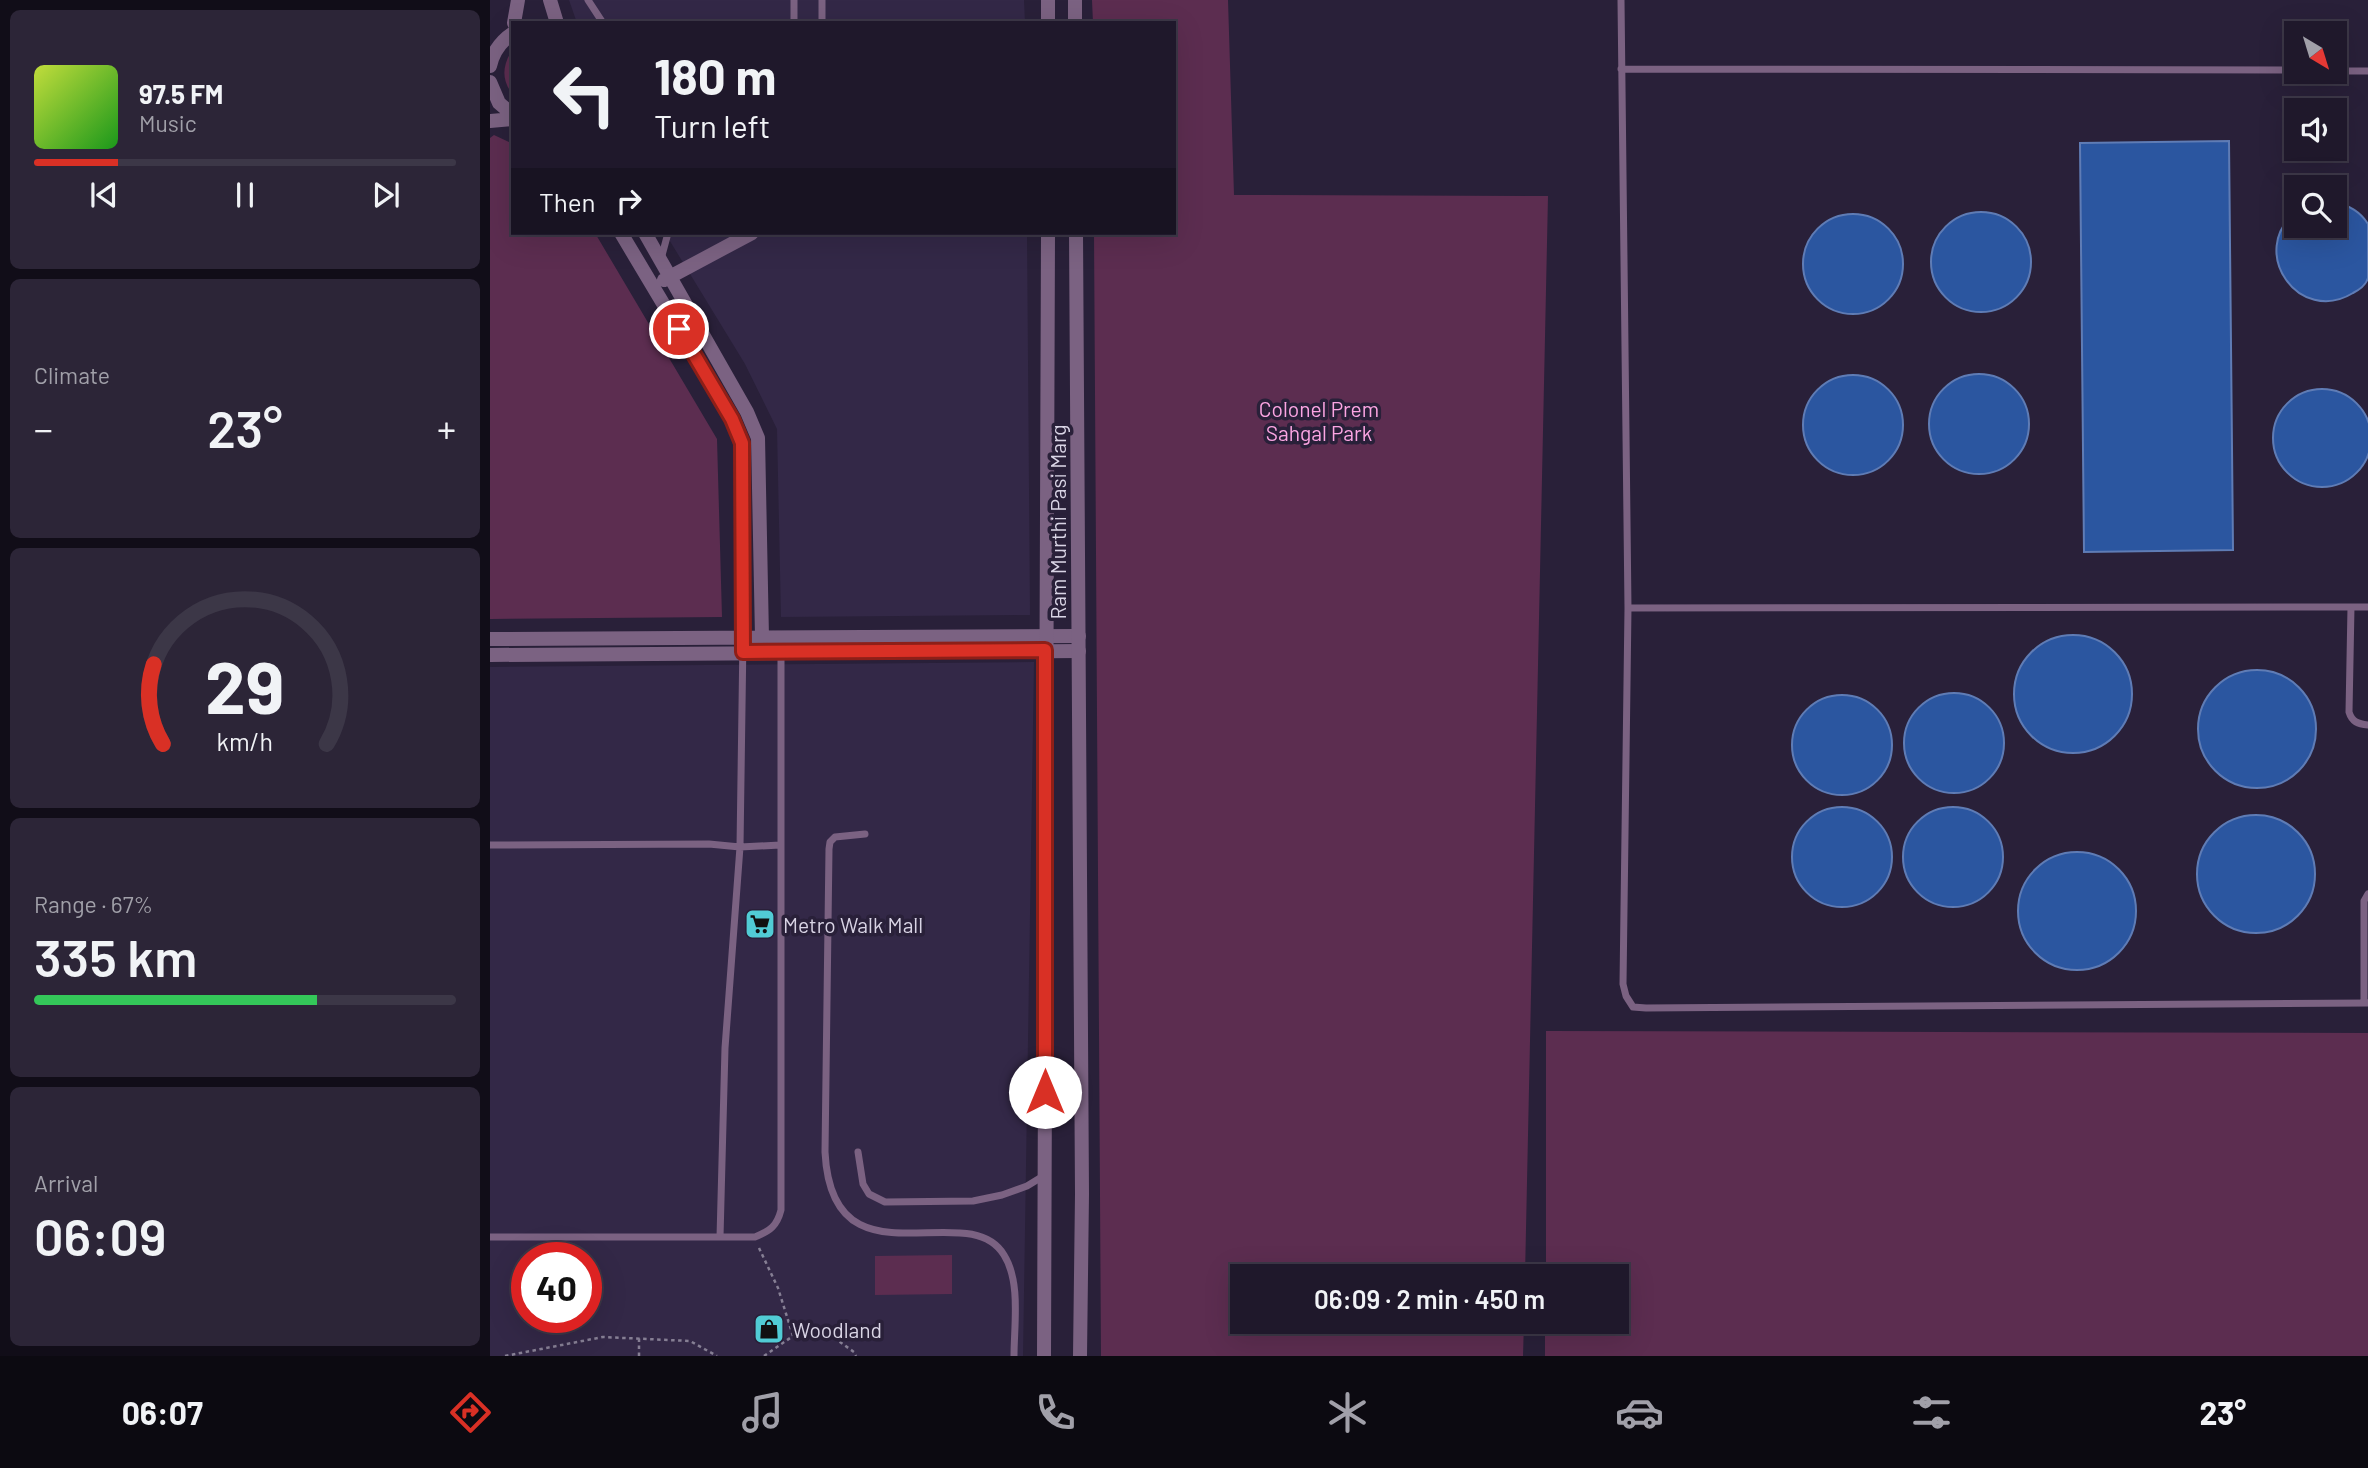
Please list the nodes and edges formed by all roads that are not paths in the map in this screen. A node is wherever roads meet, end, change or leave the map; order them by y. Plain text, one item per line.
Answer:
1 (519, 0) edge
2 (550, 0) edge
3 (588, 0) edge
4 (794, 0) edge
5 (822, 0) edge
6 (1048, 0) edge
7 (1074, 0) edge
8 (1621, 0) edge
9 (515, 21) edge
10 (556, 21) edge
11 (602, 21) edge
12 (794, 21) edge
13 (822, 21) edge
14 (1048, 21) edge
15 (1075, 21) edge
16 (511, 31) edge
17 (490, 66) edge
18 (1621, 69) junction
19 (2284, 70) edge
20 (2347, 71) edge
21 (2368, 71) edge
22 (490, 82) edge
23 (511, 115) edge
24 (511, 117) edge
25 (490, 121) edge
26 (622, 235) edge
27 (646, 235) edge
28 (667, 235) edge
29 (748, 235) edge
30 (1048, 235) edge
31 (1076, 235) edge
32 (661, 260) junction
33 (670, 276) junction
34 (655, 286) junction
35 (2351, 607) junction
36 (2368, 607) edge
37 (1628, 608) junction
38 (762, 637) junction
39 (782, 637) junction
40 (490, 639) edge
41 (1045, 643) junction
42 (1079, 643) junction
43 (743, 645) junction
44 (781, 653) junction
45 (490, 655) edge
46 (2368, 724) edge
47 (865, 834) dead end
48 (490, 845) edge
49 (780, 845) junction
50 (740, 847) junction
51 (2368, 894) edge
52 (2366, 1003) edge
53 (858, 1152) dead end
54 (1045, 1175) junction
55 (490, 1237) edge
56 (720, 1237) junction
57 (1014, 1356) edge
58 (1044, 1356) edge
59 (1080, 1356) edge

1 - 9 street
2 - 10 street
3 - 11 lane
4 - 12 lane
5 - 13 lane
6 - 14 street
7 - 15 street
8 - 18 lane
16 - 17 street
18 - 19 lane
18 - 37 lane
20 - 21 lane
22 - 23 street
24 - 25 street
26 - 34 street
27 - 32 street
28 - 32 lane
29 - 33 street
30 - 41 street, Ram Murthi Pasi Marg
31 - 42 street, Ram Murthi Pasi Marg
32 - 33 street
33 - 34 street
33 - 38 street
34 - 43 street
35 - 36 lane
35 - 37 lane
35 - 46 lane
37 - 52 lane
38 - 39 street
38 - 43 street
39 - 41 street
39 - 44 lane
40 - 43 street
41 - 42 street
41 - 44 street
41 - 54 street, Ram Murthi Pasi Marg
42 - 59 street, Ram Murthi Pasi Marg
43 - 44 street
43 - 45 street
43 - 50 lane
44 - 49 lane
47 - 57 lane
48 - 50 lane
49 - 50 lane
49 - 56 lane
50 - 56 lane
51 - 52 lane
53 - 54 lane
54 - 58 street, Ram Murthi Pasi Marg
55 - 56 lane

